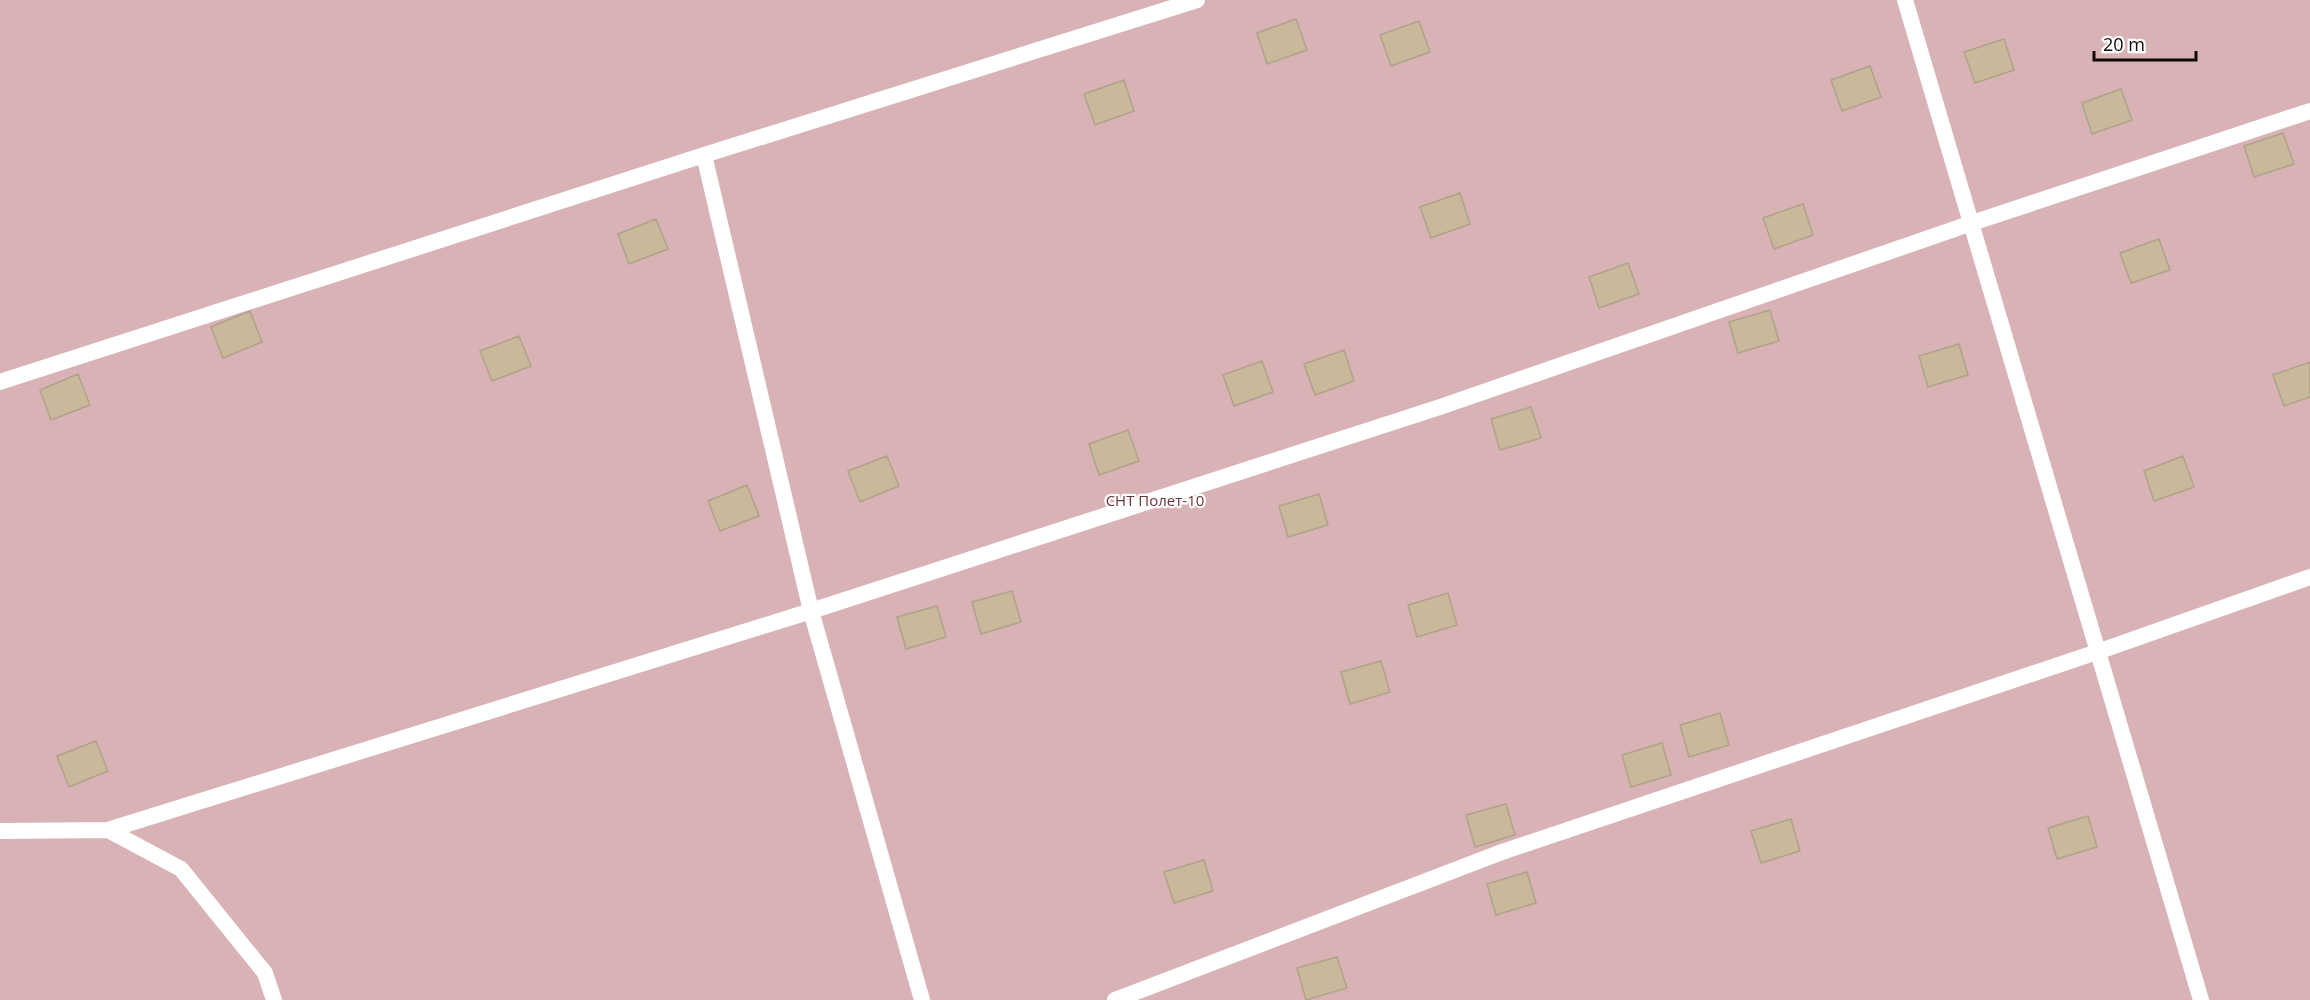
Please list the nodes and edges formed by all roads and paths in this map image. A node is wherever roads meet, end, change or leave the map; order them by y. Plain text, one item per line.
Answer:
1 (1197, 0) edge
2 (1905, 0) edge
3 (2310, 111) edge
4 (704, 155) junction
5 (1971, 223) junction
6 (0, 382) edge
7 (2310, 577) edge
8 (811, 611) junction
9 (2100, 651) junction
10 (108, 830) junction
11 (0, 831) edge
12 (274, 1000) edge
13 (922, 1000) edge
14 (1115, 1000) edge
15 (2201, 1000) edge

1 - 4 lane
2 - 5 lane
3 - 5 lane
4 - 6 lane
4 - 8 lane
5 - 8 lane
5 - 9 lane
7 - 9 lane
8 - 10 lane
8 - 13 lane
9 - 14 lane
9 - 15 lane
10 - 11 lane
10 - 12 lane

